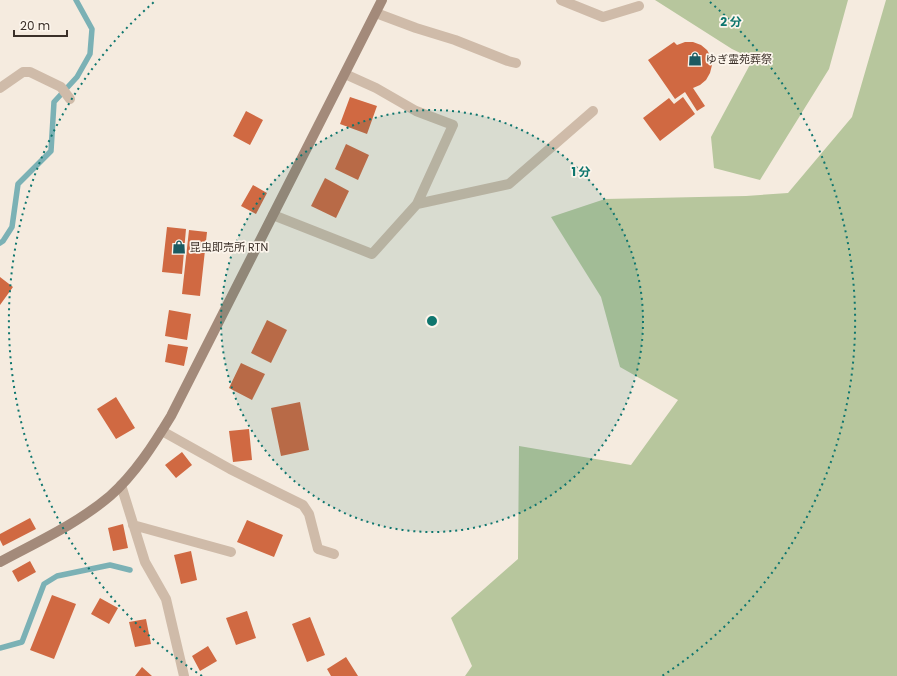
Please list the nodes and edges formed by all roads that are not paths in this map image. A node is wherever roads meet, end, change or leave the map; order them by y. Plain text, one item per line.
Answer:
1 (382, 0) edge
2 (561, 0) edge
3 (639, 6) dead end
4 (376, 13) junction
5 (516, 63) dead end
6 (345, 74) junction
7 (0, 88) edge
8 (70, 99) dead end
9 (593, 111) dead end
10 (417, 204) junction
11 (273, 215) junction
12 (162, 431) junction
13 (121, 485) junction
14 (133, 525) junction
15 (231, 552) dead end
16 (334, 554) dead end
17 (0, 562) edge
18 (184, 676) edge

1 - 4 street
2 - 3 street
4 - 5 street
4 - 6 street
6 - 10 street
6 - 11 street
7 - 8 street
9 - 10 street
10 - 11 street
11 - 12 street
12 - 13 street
12 - 16 street
13 - 14 street
13 - 17 street
14 - 15 street
14 - 18 street

